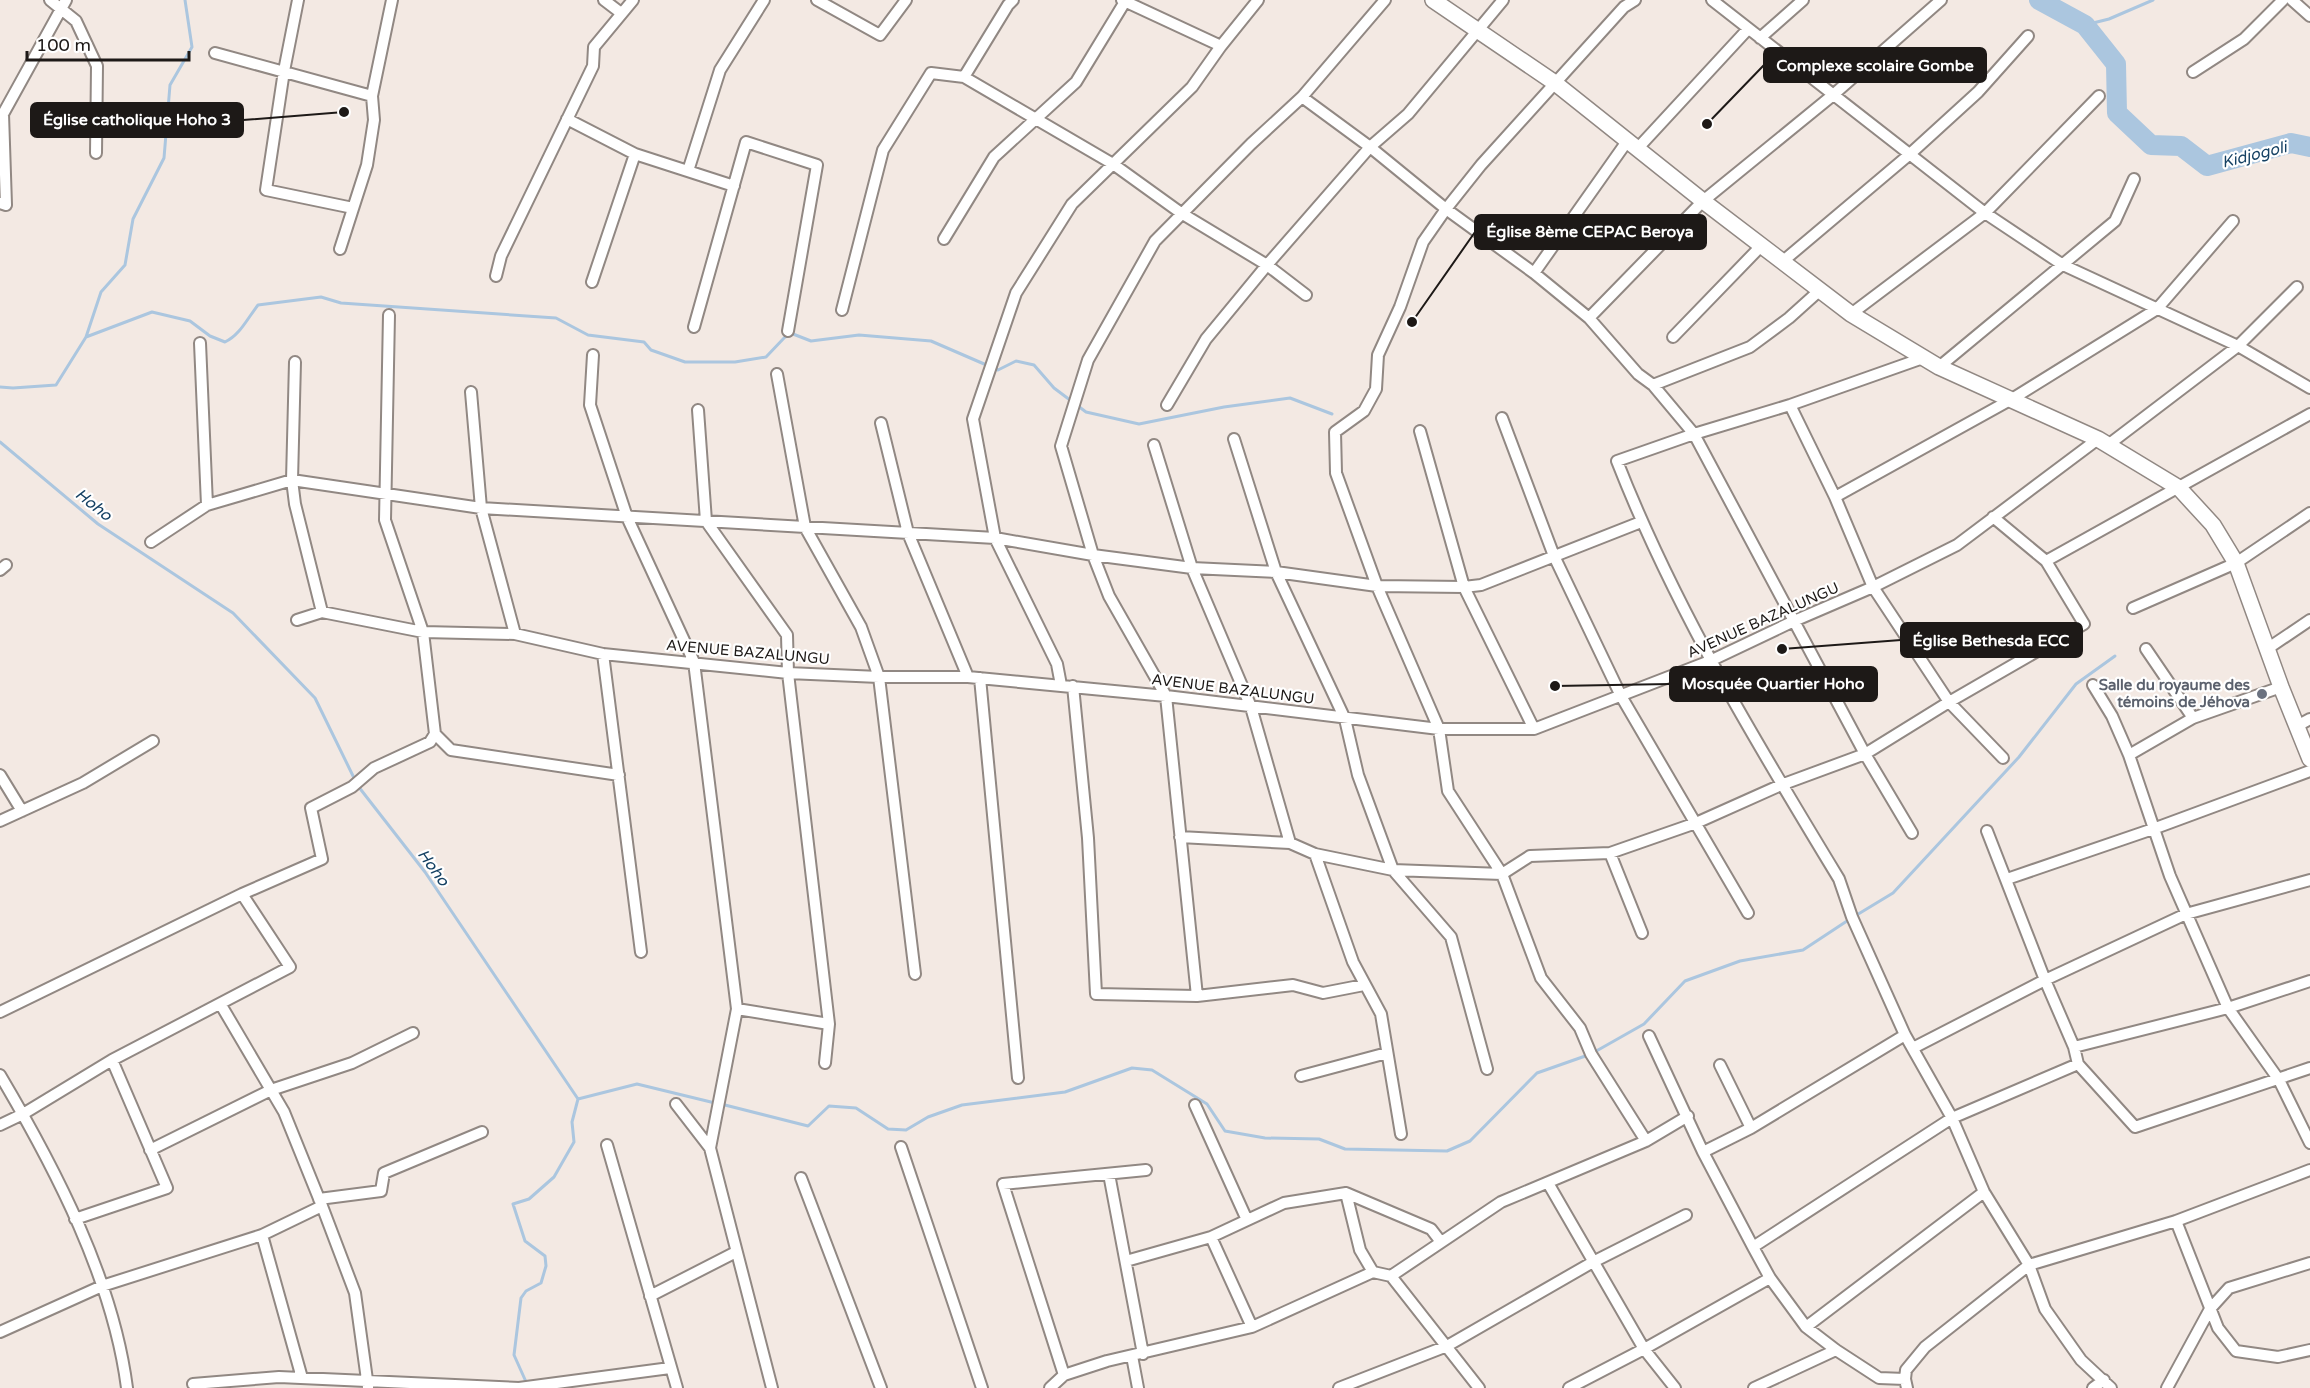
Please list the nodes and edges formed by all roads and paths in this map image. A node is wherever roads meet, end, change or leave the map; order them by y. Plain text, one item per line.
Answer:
1 (50, 0) edge
2 (298, 0) edge
3 (392, 0) edge
4 (604, 0) edge
5 (633, 0) edge
6 (764, 0) edge
7 (817, 0) edge
8 (906, 0) edge
9 (1013, 0) edge
10 (1124, 0) edge
11 (1258, 0) edge
12 (1385, 0) edge
13 (1433, 0) edge
14 (1503, 0) edge
15 (1635, 0) edge
16 (1712, 0) edge
17 (1803, 0) edge
18 (1941, 0) edge
19 (2283, 0) edge
20 (2292, 0) edge
21 (63, 4) edge
22 (621, 13) junction
23 (2310, 16) edge
24 (1478, 29) junction
25 (1748, 29) junction
26 (2028, 36) dead end
27 (1760, 38) junction
28 (1221, 46) junction
29 (215, 54) dead end
30 (284, 72) junction
31 (2193, 72) dead end
32 (964, 78) junction
33 (1556, 83) junction
34 (1833, 95) junction
35 (372, 96) junction
36 (2099, 96) dead end
37 (1302, 97) junction
38 (2, 113) edge
39 (1033, 118) junction
40 (567, 119) junction
41 (1633, 144) junction
42 (1370, 147) junction
43 (96, 153) dead end
44 (635, 154) junction
45 (1910, 154) junction
46 (1113, 164) junction
47 (688, 171) junction
48 (2134, 179) dead end
49 (734, 186) junction
50 (1703, 201) junction
51 (0, 203) edge
52 (353, 208) junction
53 (1446, 209) junction
54 (1182, 213) junction
55 (1985, 213) junction
56 (2233, 221) dead end
57 (944, 239) dead end
58 (1762, 244) junction
59 (340, 249) dead end
60 (1782, 262) junction
61 (1267, 265) junction
62 (2063, 266) junction
63 (1534, 273) junction
64 (496, 276) dead end
65 (592, 282) dead end
66 (2297, 287) dead end
67 (1819, 291) junction
68 (1306, 296) dead end
69 (2157, 309) junction
70 (842, 310) dead end
71 (1851, 314) junction
72 (389, 315) dead end
73 (1589, 318) junction
74 (694, 327) dead end
75 (788, 331) dead end
76 (1673, 337) dead end
77 (200, 343) dead end
78 (2238, 346) junction
79 (593, 355) dead end
80 (1923, 358) junction
81 (295, 362) dead end
82 (1939, 367) junction
83 (777, 374) dead end
84 (1653, 385) junction
85 (2310, 388) edge
86 (471, 392) dead end
87 (2012, 399) junction
88 (1167, 405) dead end
89 (1790, 405) junction
90 (698, 410) dead end
91 (2310, 414) edge
92 (1502, 418) dead end
93 (881, 423) dead end
94 (1420, 431) dead end
95 (1694, 434) junction
96 (1234, 439) dead end
97 (2103, 442) junction
98 (1154, 446) dead end
99 (292, 480) junction
100 (2179, 488) junction
101 (385, 494) junction
102 (1835, 497) junction
103 (207, 505) junction
104 (481, 508) junction
105 (2310, 513) edge
106 (627, 517) junction
107 (1993, 517) junction
108 (706, 521) junction
109 (1641, 522) junction
110 (805, 527) junction
111 (908, 533) junction
112 (995, 538) junction
113 (151, 542) dead end
114 (1093, 555) junction
115 (1554, 556) junction
116 (2046, 561) junction
117 (2236, 563) junction
118 (1192, 568) junction
119 (1276, 572) junction
120 (1377, 586) junction
121 (1464, 587) junction
122 (1874, 588) junction
123 (2133, 608) dead end
124 (322, 612) junction
125 (297, 620) dead end
126 (2310, 620) edge
127 (1794, 621) junction
128 (423, 632) junction
129 (515, 634) junction
130 (2146, 649) dead end
131 (2267, 649) junction
132 (603, 654) junction
133 (1710, 661) junction
134 (694, 662) junction
135 (788, 673) junction
136 (879, 677) junction
137 (968, 677) junction
138 (980, 678) junction
139 (1061, 685) junction
140 (2093, 685) dead end
141 (1073, 686) junction
142 (2281, 687) junction
143 (1166, 696) junction
144 (1621, 696) junction
145 (1948, 702) junction
146 (1251, 706) junction
147 (1345, 718) junction
148 (2193, 718) junction
149 (2303, 722) edge
150 (1439, 729) junction
151 (1534, 729) junction
152 (435, 734) junction
153 (153, 741) dead end
154 (1865, 754) junction
155 (2129, 755) junction
156 (2003, 758) dead end
157 (2310, 759) edge
158 (2310, 771) edge
159 (0, 775) edge
160 (619, 775) junction
161 (1781, 784) junction
162 (22, 811) junction
163 (0, 821) edge
164 (1696, 823) junction
165 (2153, 829) junction
166 (1987, 831) dead end
167 (1912, 833) dead end
168 (1180, 837) junction
169 (1290, 843) junction
170 (1610, 853) junction
171 (1315, 854) junction
172 (1393, 870) junction
173 (1502, 874) junction
174 (2007, 879) junction
175 (2310, 880) edge
176 (242, 894) junction
177 (1748, 913) dead end
178 (2186, 914) junction
179 (1642, 933) dead end
180 (641, 952) dead end
181 (915, 974) dead end
182 (2045, 981) junction
183 (2310, 981) edge
184 (1364, 985) junction
185 (1197, 996) junction
186 (221, 1005) junction
187 (2228, 1008) junction
188 (737, 1009) junction
189 (0, 1012) edge
190 (829, 1024) junction
191 (414, 1033) dead end
192 (1905, 1035) junction
193 (1649, 1036) dead end
194 (2074, 1047) junction
195 (1913, 1048) junction
196 (1387, 1053) junction
197 (112, 1060) junction
198 (825, 1063) dead end
199 (2078, 1064) junction
200 (1720, 1065) dead end
201 (2310, 1068) edge
202 (1487, 1069) dead end
203 (0, 1075) edge
204 (1301, 1076) dead end
205 (1018, 1078) dead end
206 (2279, 1080) junction
207 (272, 1090) junction
208 (676, 1104) dead end
209 (1195, 1105) dead end
210 (23, 1114) junction
211 (1688, 1116) junction
212 (1952, 1118) junction
213 (0, 1125) edge
214 (1751, 1128) junction
215 (482, 1132) dead end
216 (1401, 1134) dead end
217 (1646, 1141) junction
218 (2310, 1143) edge
219 (607, 1145) dead end
220 (901, 1147) dead end
221 (710, 1148) junction
222 (150, 1150) junction
223 (1703, 1152) junction
224 (1146, 1170) dead end
225 (2310, 1170) edge
226 (1109, 1174) junction
227 (801, 1178) dead end
228 (1548, 1183) junction
229 (1984, 1191) junction
230 (1346, 1193) junction
231 (320, 1203) junction
232 (1686, 1215) dead end
233 (75, 1219) junction
234 (1247, 1220) junction
235 (2176, 1221) junction
236 (262, 1235) junction
237 (1211, 1238) junction
238 (1441, 1242) junction
239 (1753, 1247) junction
240 (736, 1252) junction
241 (1126, 1261) junction
242 (1593, 1262) junction
243 (2310, 1263) edge
244 (2029, 1266) junction
245 (1373, 1272) junction
246 (1391, 1275) junction
247 (1770, 1278) junction
248 (102, 1286) junction
249 (650, 1296) junction
250 (2210, 1309) junction
251 (1252, 1327) junction
252 (1806, 1327) junction
253 (0, 1332) edge
254 (1447, 1346) junction
255 (1644, 1349) junction
256 (1836, 1350) junction
257 (2310, 1350) edge
258 (1137, 1355) junction
259 (670, 1368) junction
260 (1064, 1375) junction
261 (302, 1378) junction
262 (1906, 1383) edge
263 (193, 1384) dead end
264 (2108, 1384) edge
265 (368, 1385) edge
266 (877, 1387) edge
267 (127, 1388) edge
268 (677, 1388) edge
269 (772, 1388) edge
270 (982, 1388) edge
271 (1050, 1388) edge
272 (1138, 1388) edge
273 (1339, 1388) edge
274 (1479, 1388) edge
275 (1569, 1388) edge
276 (1675, 1388) edge
277 (1754, 1388) edge
278 (2094, 1388) edge
279 (2167, 1388) edge

1 - 21 street
2 - 30 street
3 - 35 street
4 - 22 street
5 - 22 street
6 - 47 street
7 - 8 street
9 - 32 street
10 - 28 street
10 - 39 street
11 - 28 street
12 - 37 street
13 - 24 street
14 - 24 street
15 - 33 street
16 - 25 street
17 - 27 street
18 - 34 street
19 - 31 street
20 - 23 street
21 - 38 street
21 - 43 street
22 - 40 street
24 - 33 street
24 - 42 street
25 - 27 street
25 - 41 street
26 - 45 street
27 - 34 street
28 - 46 street
29 - 30 street
30 - 35 street
30 - 52 street
32 - 39 street
32 - 70 street
33 - 41 street
33 - 53 street
34 - 45 street
34 - 50 street
35 - 52 street
36 - 55 street
37 - 42 street
37 - 54 street
38 - 51 street
39 - 46 street
39 - 57 street
40 - 44 street
40 - 64 street
41 - 50 street
41 - 63 street
42 - 53 street
42 - 61 street
44 - 47 street
44 - 65 street
45 - 55 street
45 - 60 street
46 - 54 street
46 - 112 street
47 - 49 street
48 - 62 street
49 - 74 street
49 - 75 street
50 - 58 street
50 - 73 street
52 - 59 street
53 - 63 street
53 - 120 street
54 - 61 street
54 - 114 street
55 - 62 street
55 - 71 street
56 - 69 street
58 - 60 street
58 - 76 street
60 - 67 street
61 - 68 street
61 - 88 street
62 - 69 street
62 - 82 street
63 - 73 street
66 - 78 street, AVENUE BAZALUNGU
67 - 71 street
67 - 84 street
69 - 78 street
69 - 87 street
71 - 80 street
72 - 101 street
73 - 84 street
77 - 103 street
78 - 85 street
78 - 97 street, AVENUE BAZALUNGU
79 - 106 street
80 - 82 street
80 - 89 street
81 - 99 street
82 - 87 street
83 - 110 street
84 - 95 street
86 - 104 street
87 - 97 street
87 - 102 street
89 - 95 street
89 - 102 street
90 - 108 street
91 - 100 street
92 - 115 street
93 - 111 street
94 - 121 street
95 - 109 street
95 - 127 street
96 - 119 street
97 - 100 street
97 - 107 street, AVENUE BAZALUNGU
98 - 118 street
99 - 101 street
99 - 103 street
99 - 124 street
100 - 116 street
100 - 117 street
101 - 104 street
101 - 128 street
102 - 122 street
103 - 113 street
104 - 106 street
104 - 129 street
105 - 117 street
106 - 108 street
106 - 134 street
107 - 116 street
107 - 122 street, AVENUE BAZALUNGU
108 - 110 street
108 - 135 street
109 - 115 street
109 - 133 street
110 - 111 street
110 - 136 street
111 - 112 street
111 - 137 street
112 - 114 street
112 - 139 street
114 - 118 street
114 - 143 street
115 - 121 street
115 - 144 street
116 - 145 street
117 - 123 street
117 - 131 street
118 - 119 street
118 - 146 street
119 - 120 street
119 - 147 street
120 - 121 street
120 - 150 street
121 - 151 street
122 - 127 street, AVENUE BAZALUNGU
122 - 145 street
124 - 125 street, AVENUE BAZALUNGU
124 - 128 street, AVENUE BAZALUNGU
126 - 131 street
127 - 133 street, AVENUE BAZALUNGU
127 - 154 street
128 - 129 street, AVENUE BAZALUNGU
128 - 152 street
129 - 132 street, AVENUE BAZALUNGU
130 - 148 street
131 - 142 street
132 - 134 street, AVENUE BAZALUNGU
132 - 160 street
133 - 144 street, AVENUE BAZALUNGU
133 - 161 street
134 - 135 street, AVENUE BAZALUNGU
134 - 188 street
135 - 136 street, AVENUE BAZALUNGU
135 - 190 street
136 - 137 street, AVENUE BAZALUNGU
136 - 181 street
137 - 138 street, AVENUE BAZALUNGU
138 - 139 street, AVENUE BAZALUNGU
138 - 205 street
139 - 141 street, AVENUE BAZALUNGU
140 - 155 street
141 - 143 street, AVENUE BAZALUNGU
141 - 185 street
142 - 148 street
142 - 149 street
143 - 146 street, AVENUE BAZALUNGU
143 - 168 street
144 - 151 street, AVENUE BAZALUNGU
144 - 164 street
145 - 154 street
145 - 156 street
146 - 147 street, AVENUE BAZALUNGU
146 - 169 street
147 - 150 street, AVENUE BAZALUNGU
147 - 172 street
148 - 155 street
149 - 157 street
150 - 151 street, AVENUE BAZALUNGU
150 - 173 street
152 - 160 street
152 - 176 street
153 - 162 street
154 - 161 street
154 - 167 street
155 - 165 street
158 - 165 street
159 - 162 street
160 - 180 street
161 - 164 street
161 - 192 street
162 - 163 street
164 - 170 street
164 - 177 street
165 - 174 street
165 - 178 street
166 - 174 street
168 - 169 street
168 - 185 street
169 - 171 street
170 - 173 street
170 - 179 street
171 - 172 street
171 - 184 street
172 - 173 street
172 - 202 street
173 - 217 street
174 - 182 street
175 - 178 street
176 - 186 street
176 - 189 street
178 - 182 street
178 - 187 street
182 - 194 street
182 - 195 street
183 - 187 street
184 - 185 street
184 - 196 street
186 - 197 street
186 - 207 street
187 - 194 street
187 - 206 street
188 - 190 street
188 - 221 street
190 - 198 street
191 - 207 street
192 - 195 street
192 - 214 street
193 - 211 street
194 - 199 street
195 - 212 street
196 - 204 street
196 - 216 street
197 - 210 street
197 - 222 street
199 - 206 street
199 - 212 street
200 - 214 street
201 - 206 street
203 - 210 street
206 - 218 street
207 - 222 street
207 - 231 street
208 - 221 street
209 - 234 street
210 - 213 street
210 - 233 street
211 - 217 street
211 - 223 street
212 - 229 street
212 - 239 street
214 - 223 street
215 - 231 street
217 - 228 street
219 - 249 street
220 - 270 street
221 - 240 street
222 - 233 street
223 - 239 street
224 - 226 street
225 - 235 street
226 - 241 street
226 - 260 street
227 - 266 street
228 - 238 street
228 - 242 street
229 - 244 street
229 - 252 street
230 - 234 street
230 - 238 street
230 - 245 street
231 - 236 street
231 - 265 street
232 - 242 street
233 - 248 street
234 - 237 street
235 - 244 street
235 - 250 street
236 - 248 street
236 - 261 street
237 - 241 street
237 - 251 street
238 - 246 street
239 - 247 street
240 - 249 street
240 - 269 street
241 - 258 street
242 - 254 street
242 - 255 street
243 - 250 street
244 - 262 street
244 - 264 street
245 - 246 street
245 - 251 street
246 - 254 street
247 - 252 street
247 - 255 street
248 - 253 street
248 - 267 street
249 - 259 street
250 - 257 street
250 - 279 street
251 - 258 street
252 - 256 street
254 - 273 street
254 - 274 street
255 - 275 street
255 - 276 street
256 - 262 street
256 - 277 street
258 - 260 street
258 - 272 street
259 - 265 street
259 - 268 street
260 - 271 street
261 - 263 street
261 - 265 street
264 - 278 street

